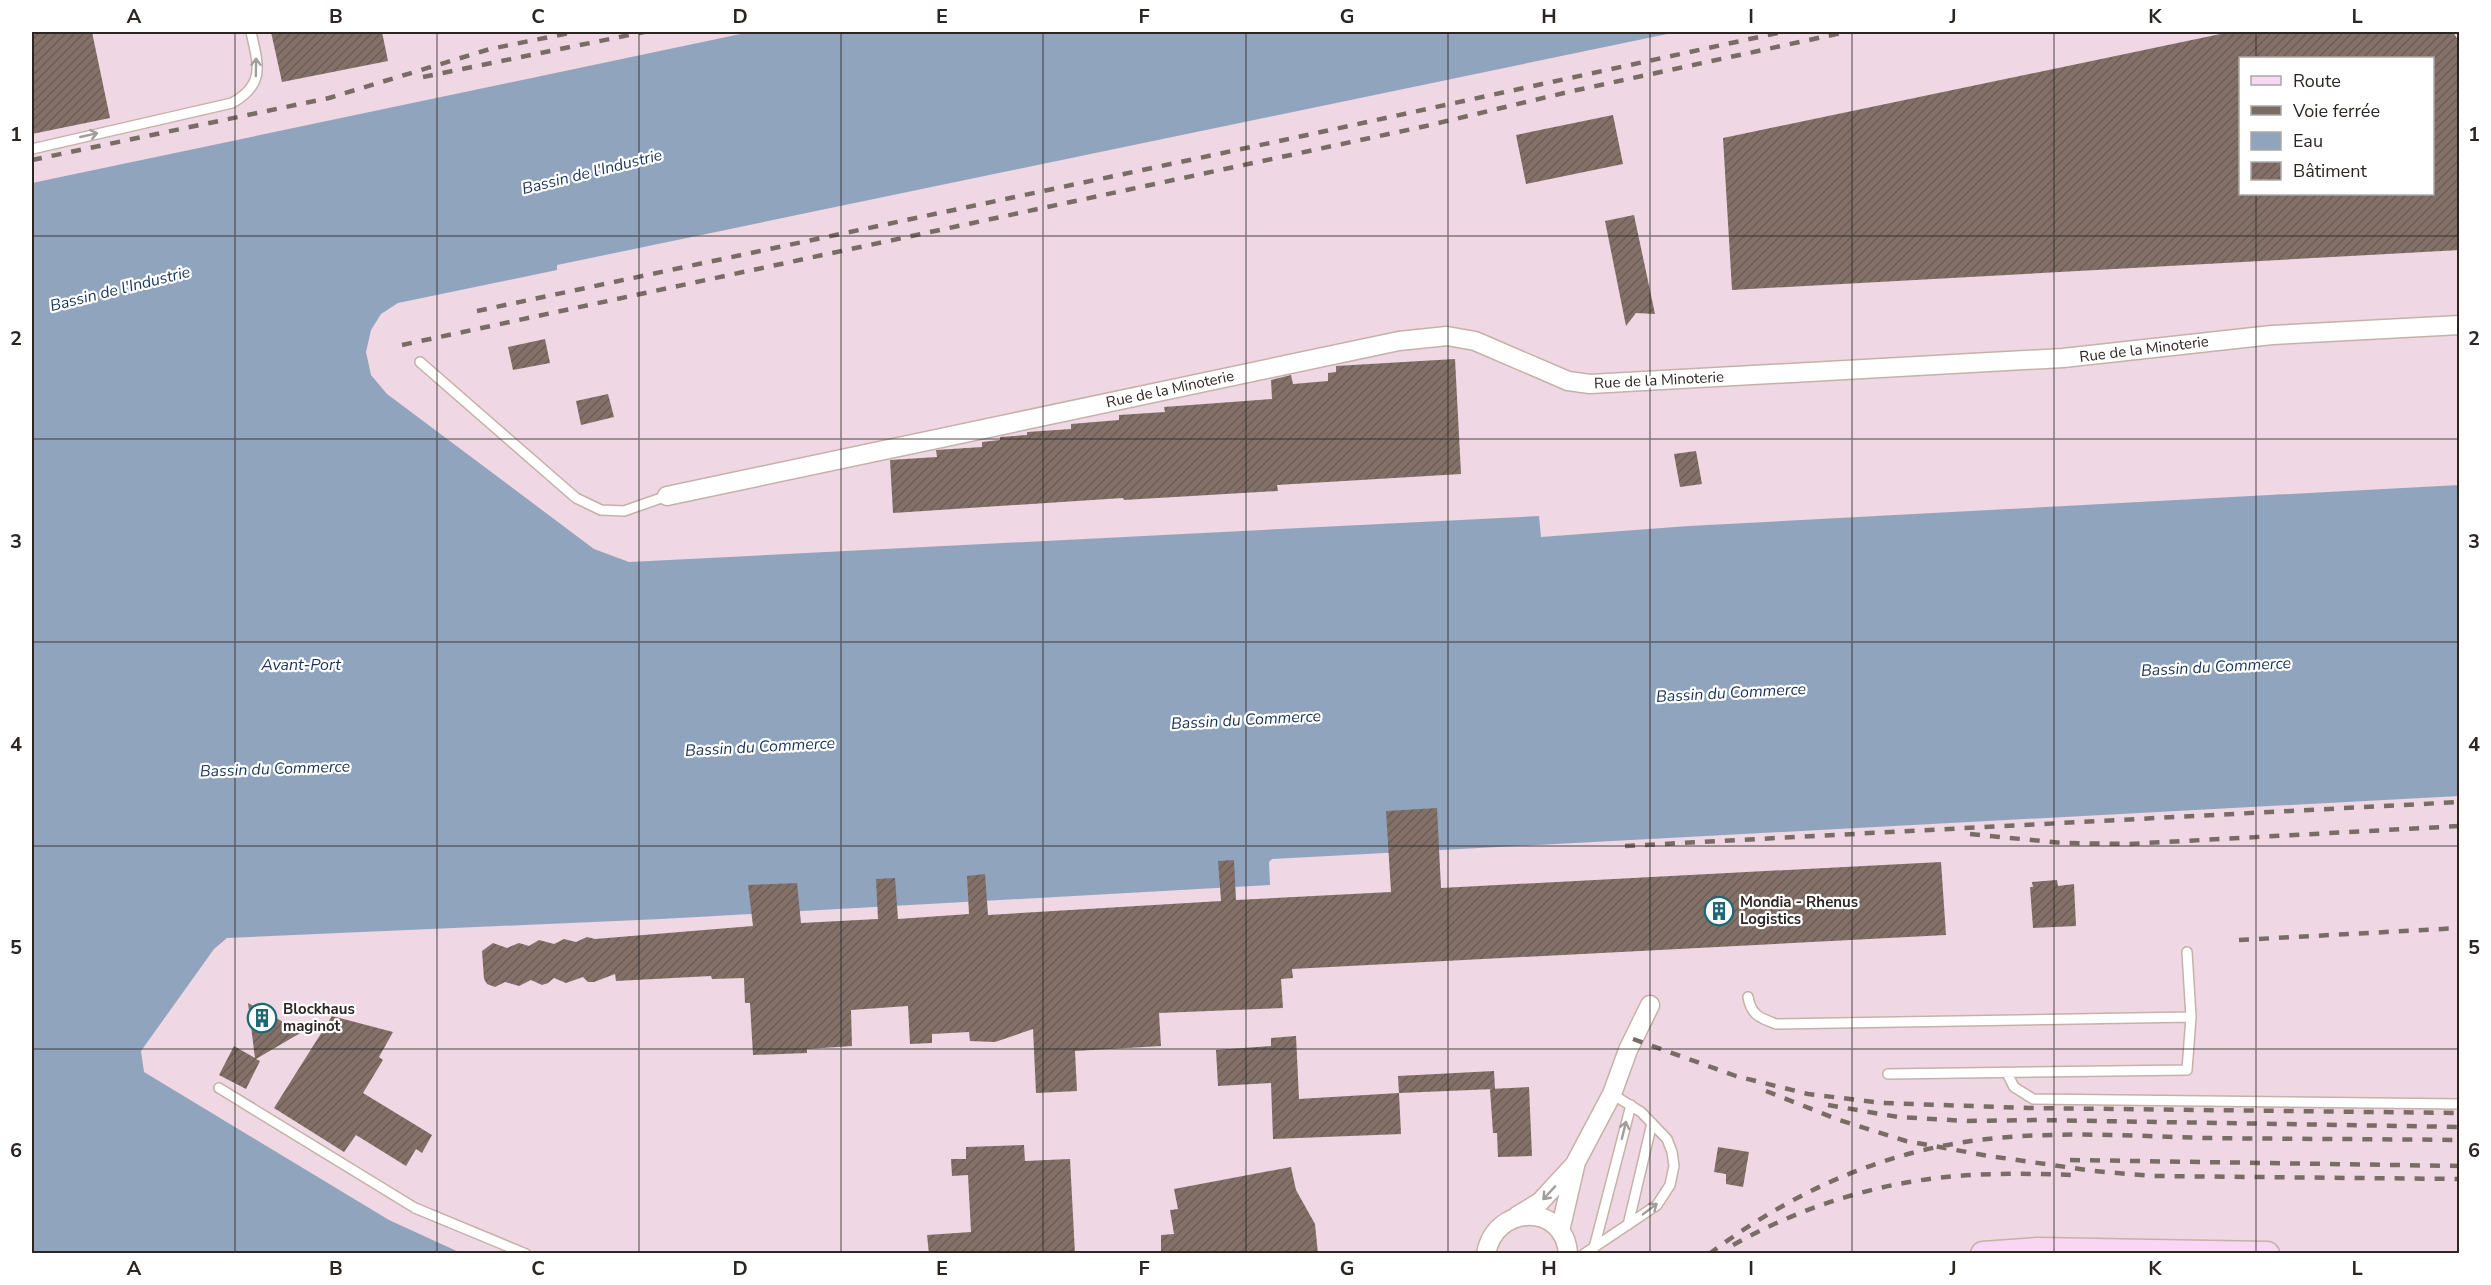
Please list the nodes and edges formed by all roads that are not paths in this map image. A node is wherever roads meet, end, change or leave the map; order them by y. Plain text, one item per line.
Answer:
1 (251, 32) edge
2 (32, 149) edge
3 (2460, 325) edge
4 (420, 362) dead end
5 (667, 496) joint
6 (2187, 952) dead end
7 (1748, 997) dead end
8 (1650, 1005) dead end
9 (2191, 1017) junction
10 (2007, 1073) junction
11 (1888, 1074) dead end
12 (219, 1088) dead end
13 (1612, 1094) junction
14 (2460, 1104) edge
15 (1630, 1106) junction
16 (1652, 1123) junction
17 (1576, 1162) junction
18 (1515, 1216) junction
19 (1628, 1225) junction
20 (1560, 1231) junction
21 (1594, 1248) junction
22 (526, 1254) edge
23 (1486, 1254) edge
24 (1568, 1254) edge
25 (1584, 1254) edge
26 (1983, 1254) edge
27 (2267, 1254) edge

2 -> 1 lane
3 - 5 street, Rue de la Minoterie
4 - 5 lane
6 - 9 lane
7 - 9 lane
8 - 13 street
9 - 10 lane
10 - 11 lane
10 - 14 lane
12 - 22 lane
13 - 15 lane
13 - 17 street
15 - 16 lane
21 -> 15 lane
16 - 19 lane
19 -> 16 lane
17 -> 18 street
17 - 20 street
18 - 20 street
18 - 23 street
19 - 21 lane
20 - 24 street
21 - 25 lane
26 - 27 main road

